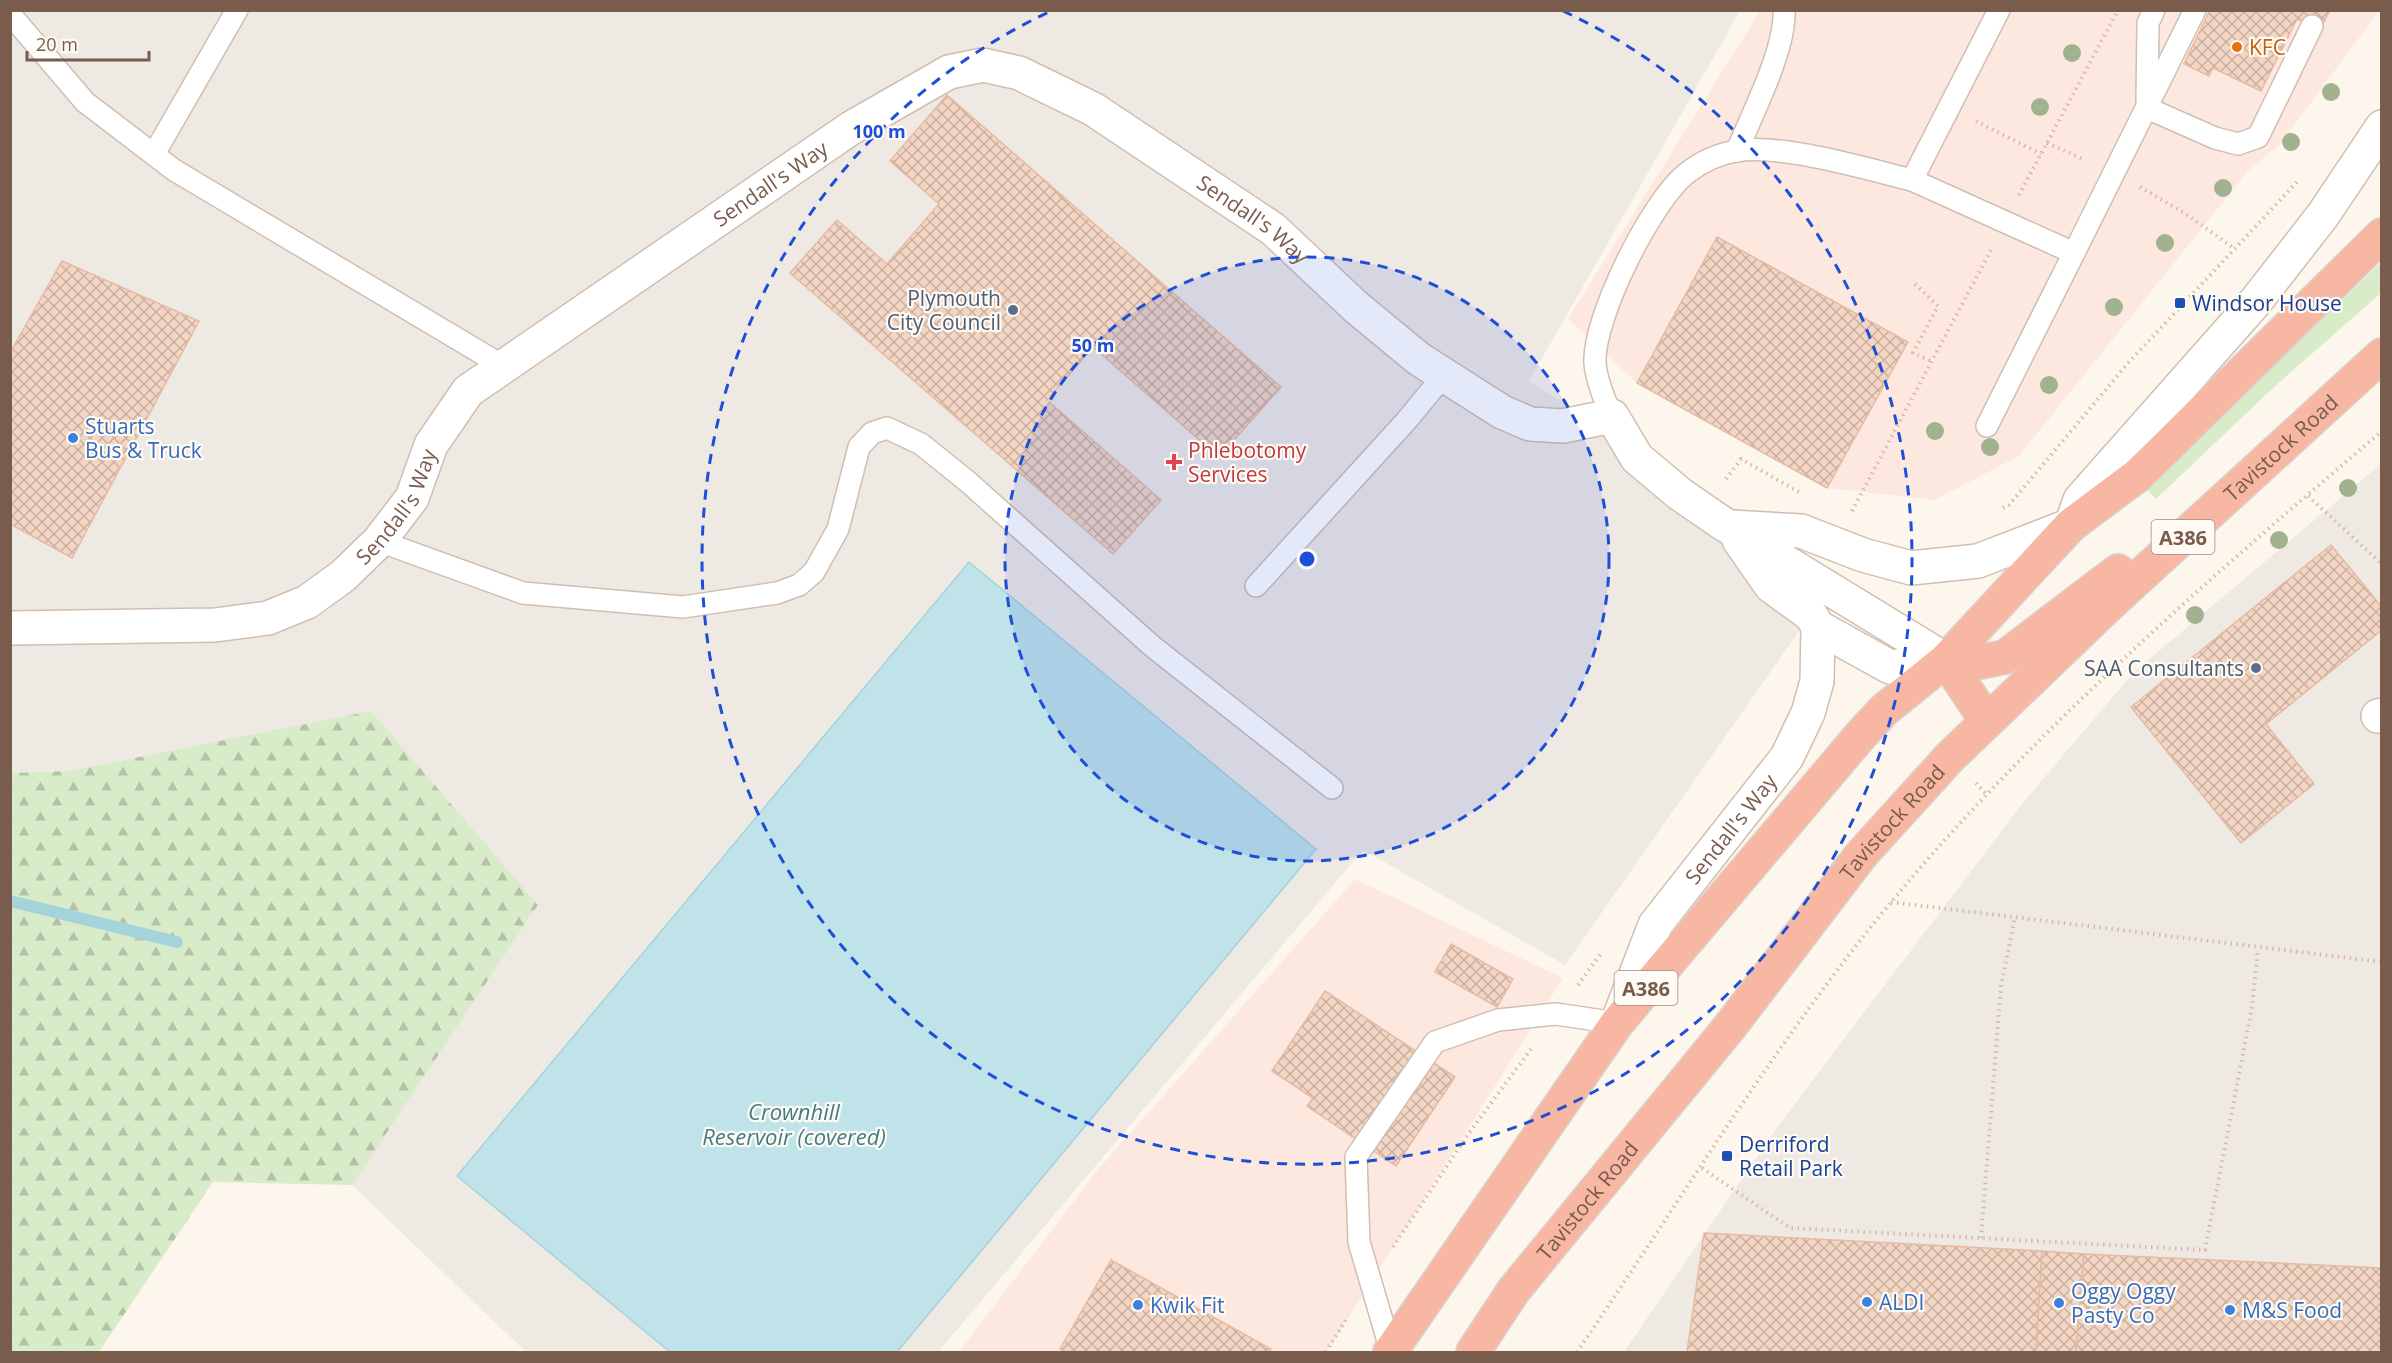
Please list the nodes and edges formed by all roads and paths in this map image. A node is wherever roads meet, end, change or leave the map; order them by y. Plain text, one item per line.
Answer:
1 (237, 10) edge
2 (1784, 10) edge
3 (1999, 10) edge
4 (2118, 10) edge
5 (2154, 10) edge
6 (2195, 10) edge
7 (10, 14) edge
8 (2313, 26) dead end
9 (2147, 108) junction
10 (2380, 130) edge
11 (2000, 133) dead end
12 (2047, 142) junction
13 (1737, 151) junction
14 (153, 154) junction
15 (2041, 154) junction
16 (2114, 173) junction
17 (1912, 180) junction
18 (2005, 222) junction
19 (2259, 223) dead end
20 (2382, 235) edge
21 (2235, 249) junction
22 (2074, 253) junction
23 (1915, 284) dead end
24 (2382, 355) edge
25 (1931, 361) junction
26 (503, 366) junction
27 (1444, 375) junction
28 (1612, 416) junction
29 (1987, 426) dead end
30 (2382, 431) edge
31 (2235, 490) junction
32 (1802, 493) dead end
33 (2308, 496) junction
34 (1703, 509) junction
35 (1999, 510) dead end
36 (1849, 516) dead end
37 (2071, 525) junction
38 (1730, 527) junction
39 (379, 541) junction
40 (2382, 564) edge
41 (1256, 586) dead end
42 (1818, 627) junction
43 (10, 628) edge
44 (1946, 660) junction
45 (1986, 720) junction
46 (1332, 788) dead end
47 (1891, 902) junction
48 (2015, 917) junction
49 (1605, 949) dead end
50 (2258, 949) junction
51 (2382, 962) edge
52 (1556, 1014) junction
53 (1617, 1023) junction
54 (1702, 1168) junction
55 (1981, 1238) junction
56 (1387, 1257) dead end
57 (1391, 1352) edge
58 (1473, 1353) edge
59 (1577, 1353) edge

1 - 14 lane
2 - 13 lane
3 - 17 lane
4 - 12 path
5 - 9 lane
6 - 9 lane
7 - 14 lane
8 - 9 lane
9 - 16 lane
10 - 37 street
11 - 15 path
12 - 15 path
12 - 16 path
13 - 17 lane
13 - 28 lane
14 - 26 lane
15 - 18 path
16 - 21 path
16 - 22 lane
17 - 18 lane
18 - 22 lane
18 - 25 path
19 - 21 path
20 - 37 highway, A386
21 - 35 path
22 - 29 lane
23 - 25 path
24 - 31 highway, Tavistock Road / A386
25 - 36 path
26 - 27 street, Sendall's Way
26 - 39 street, Sendall's Way
27 - 28 street, Sendall's Way
27 - 41 lane
28 - 34 street
30 - 33 path
31 - 44 highway, A386
31 - 45 highway, Tavistock Road / A386
32 - 34 path
33 - 40 path
33 - 47 path
34 - 38 street
37 - 38 street
37 - 44 highway, A386
38 - 42 street
38 - 44 street
39 - 43 street, Sendall's Way
39 - 46 lane
42 - 44 street
42 - 53 street, Sendall's Way
44 - 45 highway
44 - 53 highway, A386
45 - 58 highway, Tavistock Road / A386
47 - 48 path
47 - 54 path
48 - 50 path
48 - 55 path
49 - 52 path
50 - 51 path
50 - 55 path
52 - 53 lane
52 - 56 path
52 - 57 lane
53 - 57 highway, A386
54 - 55 path
54 - 59 path

